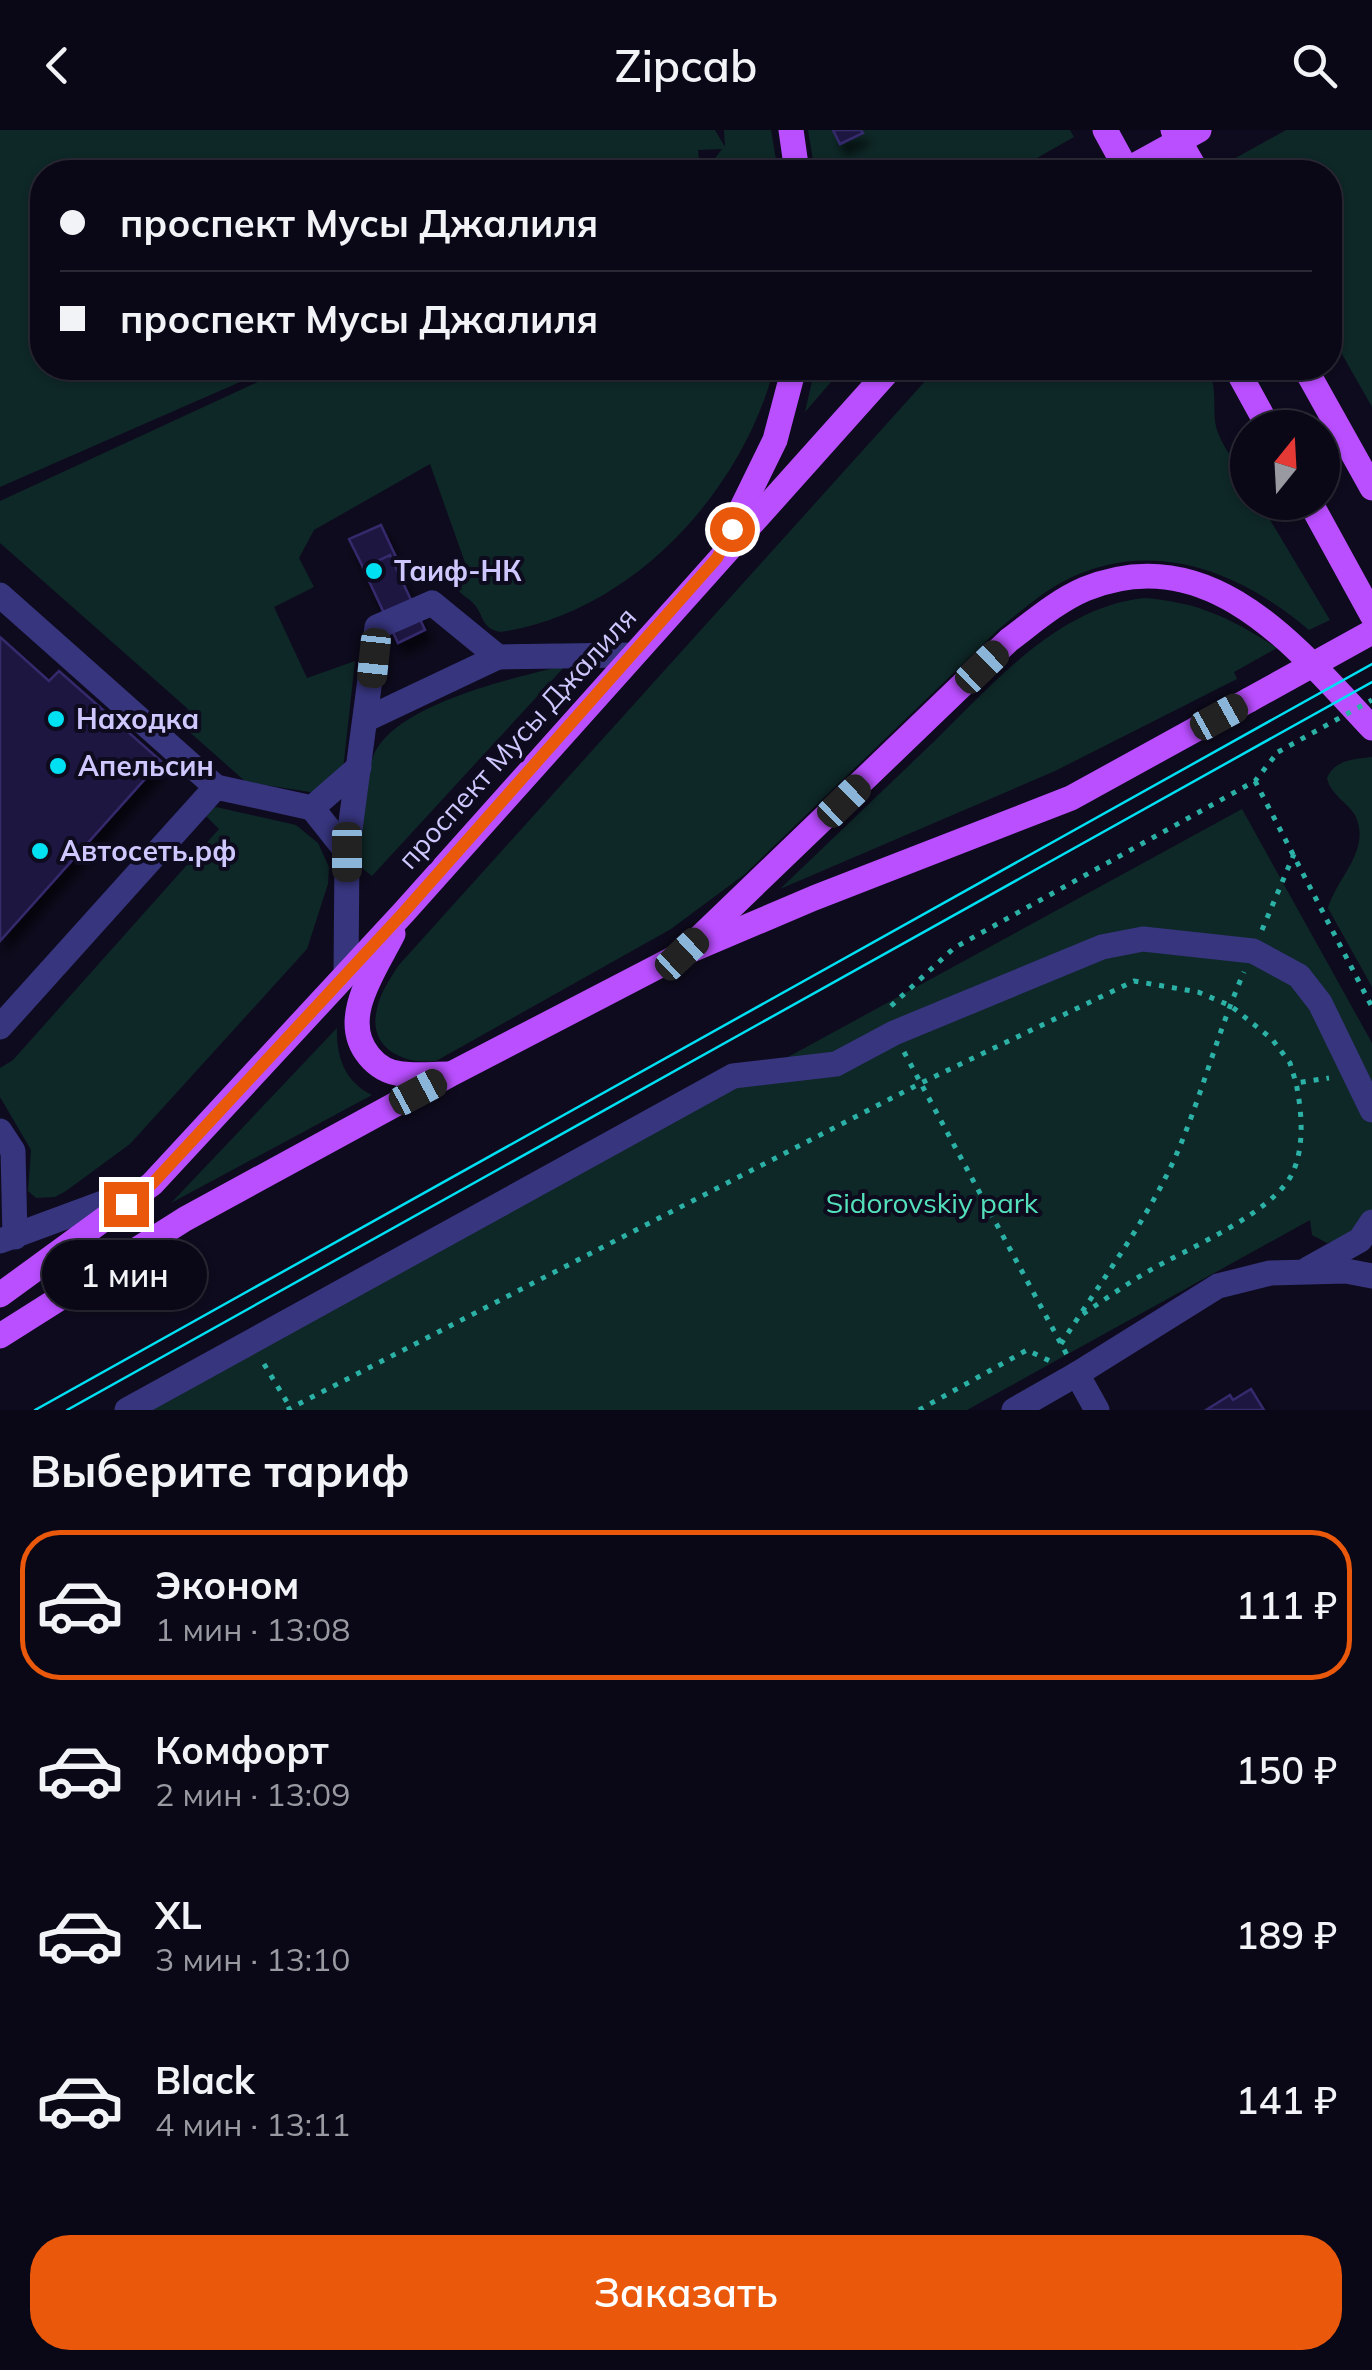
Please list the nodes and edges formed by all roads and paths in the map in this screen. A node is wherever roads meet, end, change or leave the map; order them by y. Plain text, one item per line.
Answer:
1 (791, 130) edge
2 (1104, 130) edge
3 (1174, 130) edge
4 (1200, 130) edge
5 (796, 160) edge
6 (1120, 160) edge
7 (1147, 160) edge
8 (1190, 160) edge
9 (791, 380) edge
10 (880, 380) edge
11 (1243, 380) edge
12 (1312, 380) edge
13 (1259, 410) edge
14 (1372, 488) edge
15 (1320, 520) edge
16 (717, 558) junction
17 (0, 596) edge
18 (1372, 615) edge
19 (1372, 632) edge
20 (631, 655) junction
21 (498, 657) junction
22 (1372, 700) edge
23 (367, 719) junction
24 (1372, 728) edge
25 (1278, 752) dead end
26 (359, 767) junction
27 (1255, 781) dead end
28 (216, 787) junction
29 (312, 808) junction
30 (347, 852) junction
31 (1294, 854) junction
32 (404, 912) junction
33 (1253, 950) junction
34 (682, 954) junction
35 (346, 972) junction
36 (1231, 1006) junction
37 (1372, 1007) edge
38 (0, 1028) edge
39 (894, 1034) junction
40 (451, 1074) junction
41 (1352, 1074) junction
42 (921, 1084) junction
43 (1296, 1084) junction
44 (1372, 1110) edge
45 (0, 1131) edge
46 (152, 1184) junction
47 (1372, 1222) edge
48 (8, 1239) edge
49 (1304, 1271) junction
50 (1372, 1276) edge
51 (0, 1295) edge
52 (1079, 1316) junction
53 (0, 1336) edge
54 (1061, 1344) junction
55 (264, 1364) dead end
56 (1077, 1374) junction
57 (289, 1409) edge
58 (128, 1410) edge
59 (919, 1410) edge
60 (1014, 1410) edge
61 (1097, 1410) edge

1 - 5 main road
2 - 6 main road
3 - 8 main road
4 - 7 main road, bridge
9 - 16 main road
10 - 16 main road, проспект Мусы Джалиля
11 - 13 main road
12 - 14 main road
15 - 18 main road
16 - 20 main road, проспект Мусы Джалиля
17 - 28 street
19 - 34 main road, bridge
20 - 21 street
20 - 32 main road, проспект Мусы Джалиля
21 - 23 street
21 - 23 street
22 - 25 path, bridge
23 - 26 street
24 - 34 main road
26 - 29 street
26 - 30 street
27 - 31 path
28 - 29 street
28 - 38 street
29 - 30 street
30 - 35 street
31 - 33 path
31 - 37 path
32 - 35 main road, проспект Мусы Джалиля
32 - 40 main road
33 - 36 path
33 - 39 street
33 - 41 street
34 - 40 main road
35 - 46 main road, проспект Мусы Джалиля
36 - 42 path
36 - 43 path
36 - 52 path
39 - 42 path
39 - 58 street
40 - 53 main road
41 - 43 path
41 - 44 street
42 - 54 path
42 - 57 path
43 - 52 path
45 - 48 street
46 - 48 street
46 - 51 main road, проспект Мусы Джалиля
47 - 49 street
49 - 50 street
49 - 56 street
52 - 54 path
54 - 56 path
55 - 57 path
56 - 59 path
56 - 60 street
56 - 61 street

